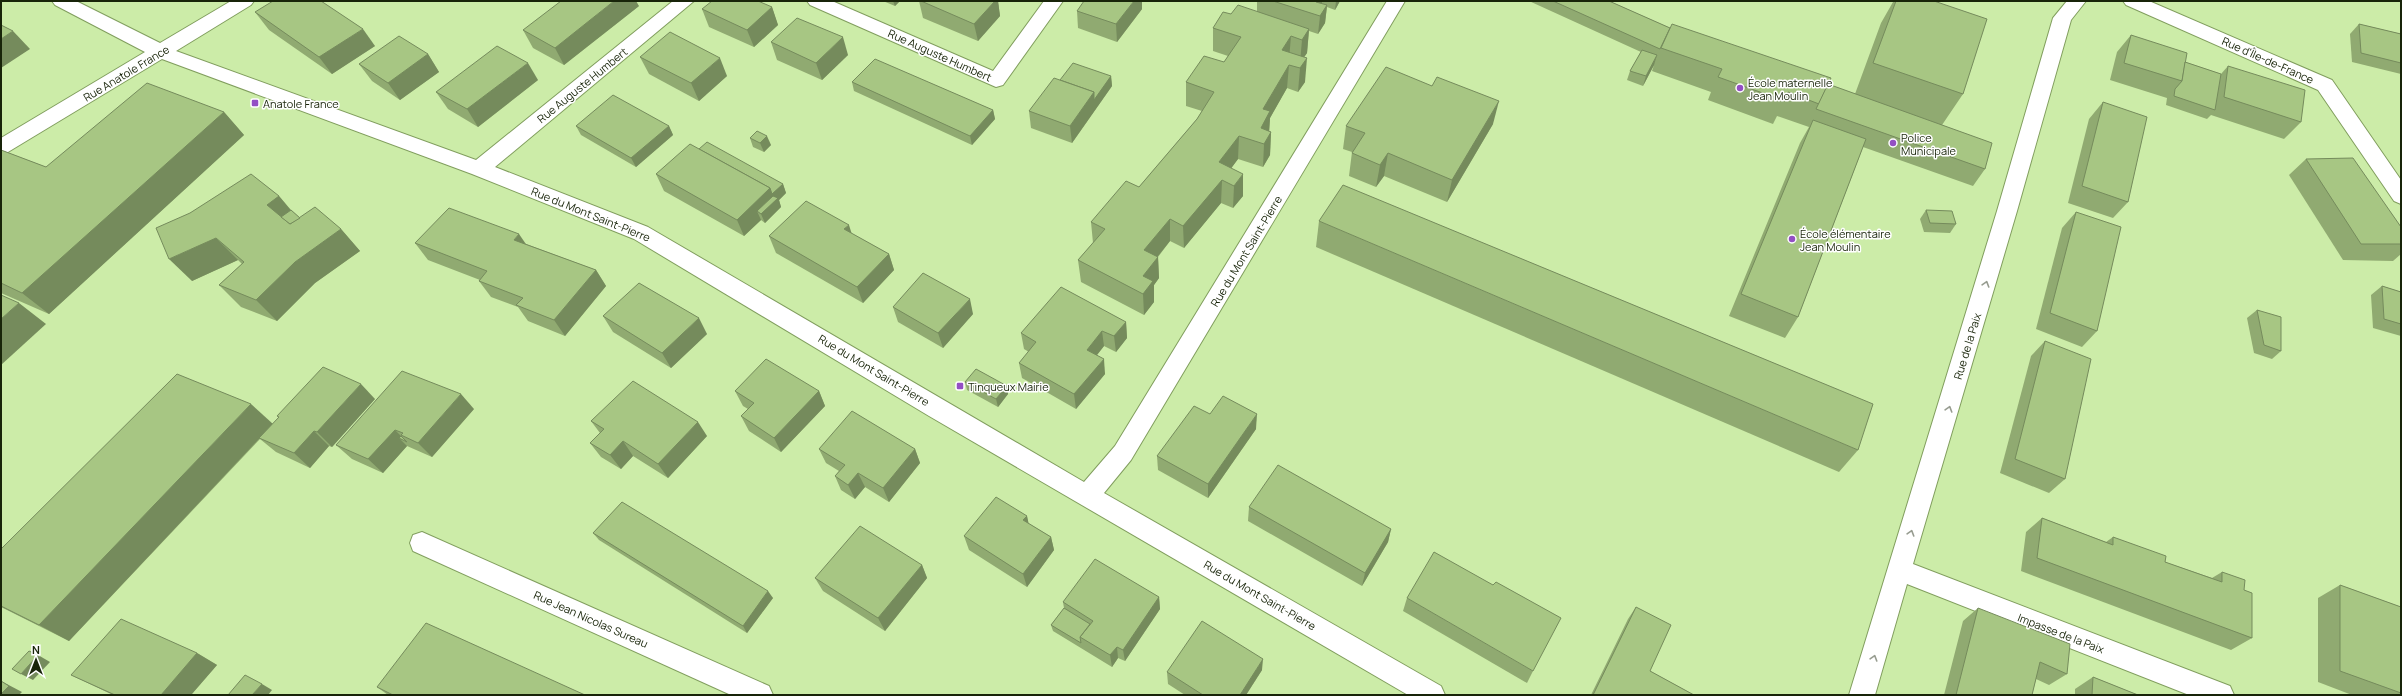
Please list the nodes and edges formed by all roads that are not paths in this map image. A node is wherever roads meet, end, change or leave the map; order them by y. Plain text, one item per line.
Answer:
1 (61, 1) edge
2 (245, 1) edge
3 (685, 1) edge
4 (816, 1) edge
5 (1054, 1) edge
6 (1396, 1) edge
7 (2077, 1) edge
8 (2132, 1) edge
9 (160, 52) junction
10 (2, 145) edge
11 (479, 169) junction
12 (2401, 196) edge
13 (1088, 496) junction
14 (422, 543) dead end
15 (1900, 570) junction
16 (760, 695) edge
17 (1432, 695) edge
18 (1862, 695) edge
19 (2221, 695) edge

1 - 9 street, Rue du Mont Saint-Pierre
2 - 9 street, Rue Anatole France
3 - 11 street, Rue Auguste Humbert
4 - 5 street, Rue Auguste Humbert
6 - 13 street, Rue du Mont Saint-Pierre
15 -> 7 street, Rue de la Paix
8 - 12 street, Rue d'Île-de-France
9 - 10 street, Rue Anatole France
9 - 11 street, Rue du Mont Saint-Pierre
11 - 13 street, Rue du Mont Saint-Pierre
13 - 17 street, Rue du Mont Saint-Pierre
14 - 16 street, Rue Jean Nicolas Sureau
18 -> 15 street, Rue de la Paix
15 - 19 street, Impasse de la Paix

